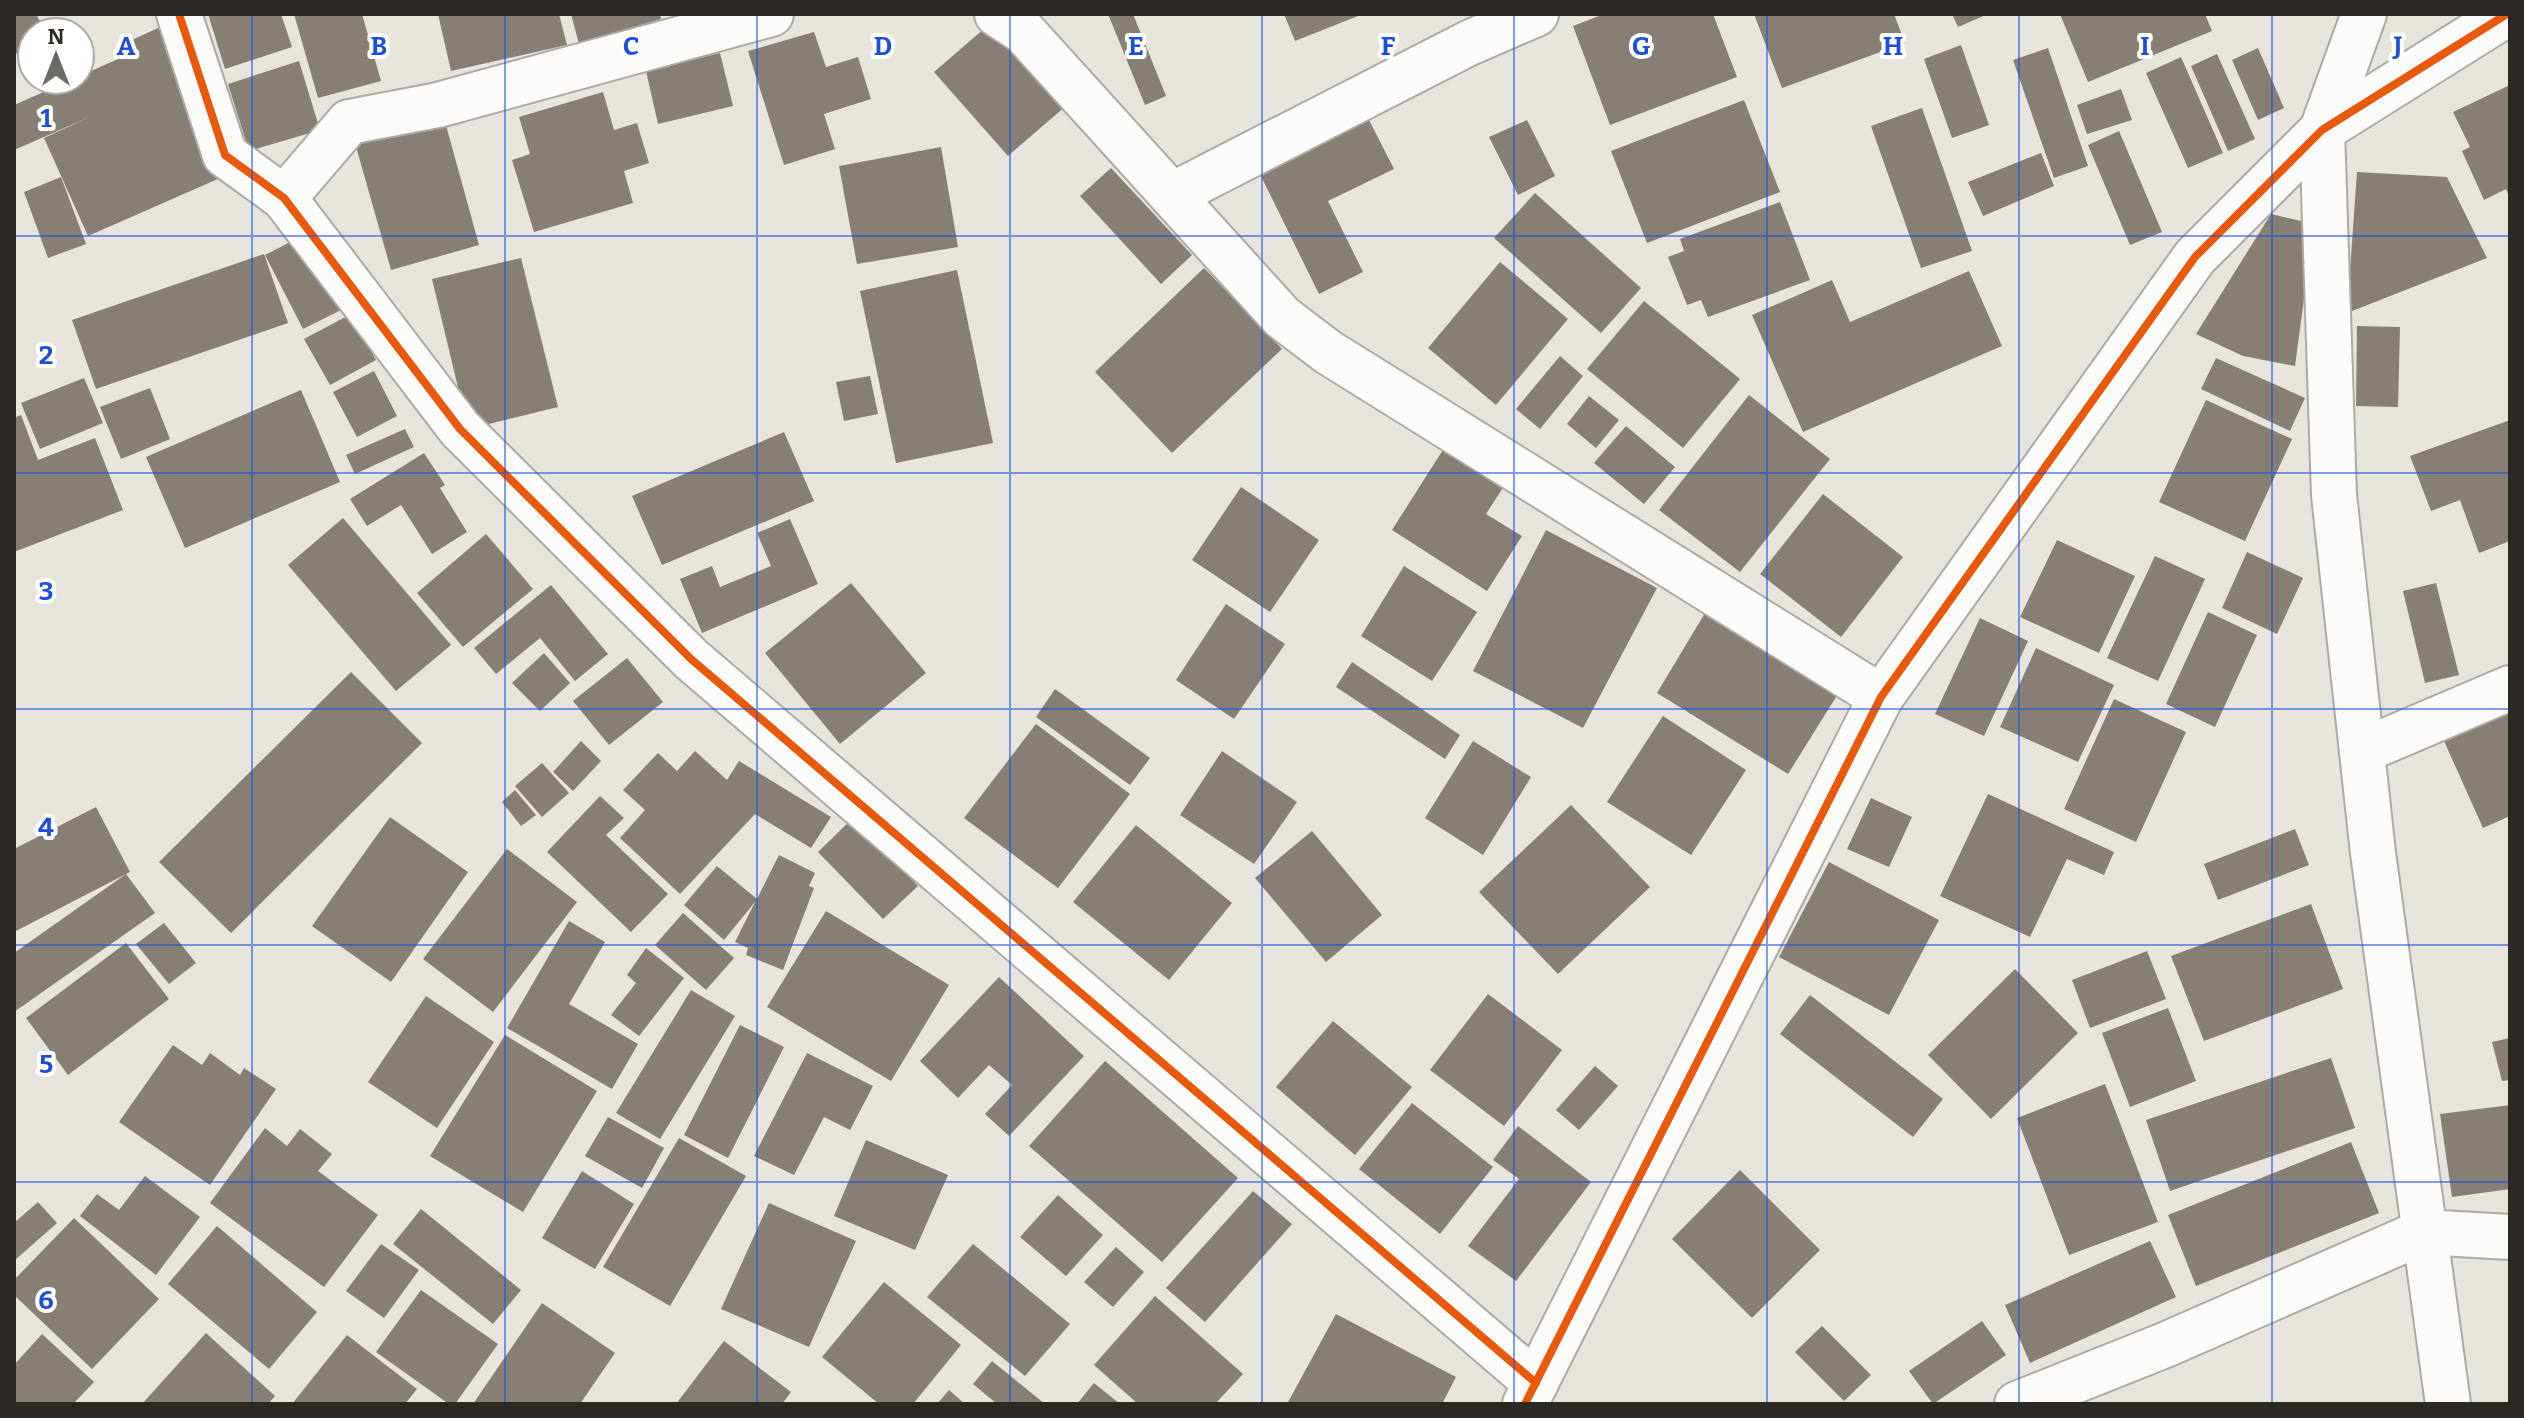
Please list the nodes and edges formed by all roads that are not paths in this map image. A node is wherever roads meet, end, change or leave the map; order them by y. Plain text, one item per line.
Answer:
1 (179, 14) edge
2 (771, 14) edge
3 (997, 14) edge
4 (1536, 14) edge
5 (2364, 14) edge
6 (2507, 14) edge
7 (1464, 28) edge
8 (2322, 130) junction
9 (1172, 195) junction
10 (284, 198) junction
11 (2510, 688) edge
12 (1881, 697) junction
13 (2362, 751) junction
14 (2423, 1232) junction
15 (2510, 1237) edge
16 (1531, 1394) edge
17 (2017, 1404) edge
18 (2448, 1404) edge

1 - 10 street
2 - 10 street
3 - 9 street
4 - 7 street
5 - 8 street
6 - 8 street
7 - 9 street
8 - 12 street
8 - 13 street
9 - 12 street
10 - 16 street
11 - 13 street
12 - 16 street
13 - 14 street
14 - 15 street
14 - 17 street
14 - 18 street

